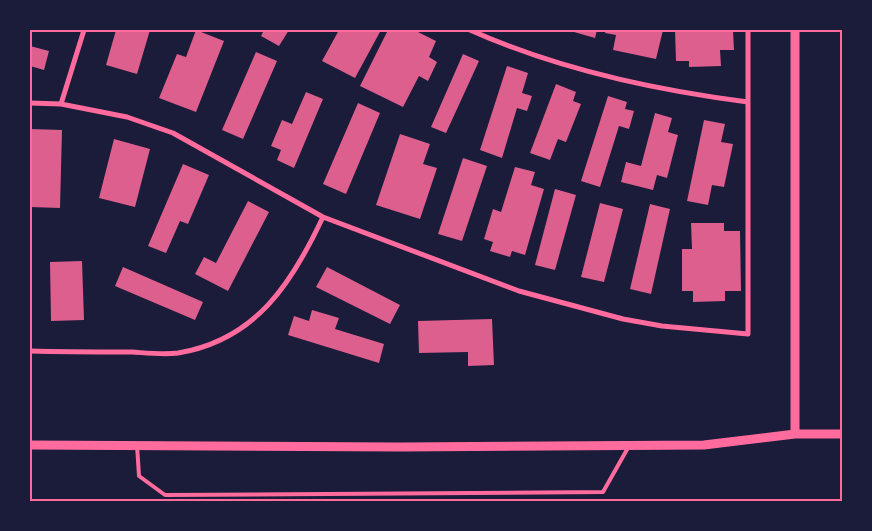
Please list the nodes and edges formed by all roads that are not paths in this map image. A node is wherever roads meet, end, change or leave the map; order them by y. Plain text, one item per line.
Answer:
1 (84, 30) edge
2 (470, 30) edge
3 (748, 30) edge
4 (795, 30) edge
5 (748, 102) junction
6 (30, 103) edge
7 (60, 104) junction
8 (323, 217) junction
9 (30, 351) edge
10 (794, 434) junction
11 (842, 434) edge
12 (629, 445) junction
13 (30, 446) edge
14 (137, 446) junction

1 - 7 street
2 - 5 street
3 - 5 street
4 - 10 street
5 - 8 street
6 - 7 street
7 - 8 street
8 - 9 street
10 - 11 street
10 - 12 street
12 - 14 street
12 - 14 lane
13 - 14 street

